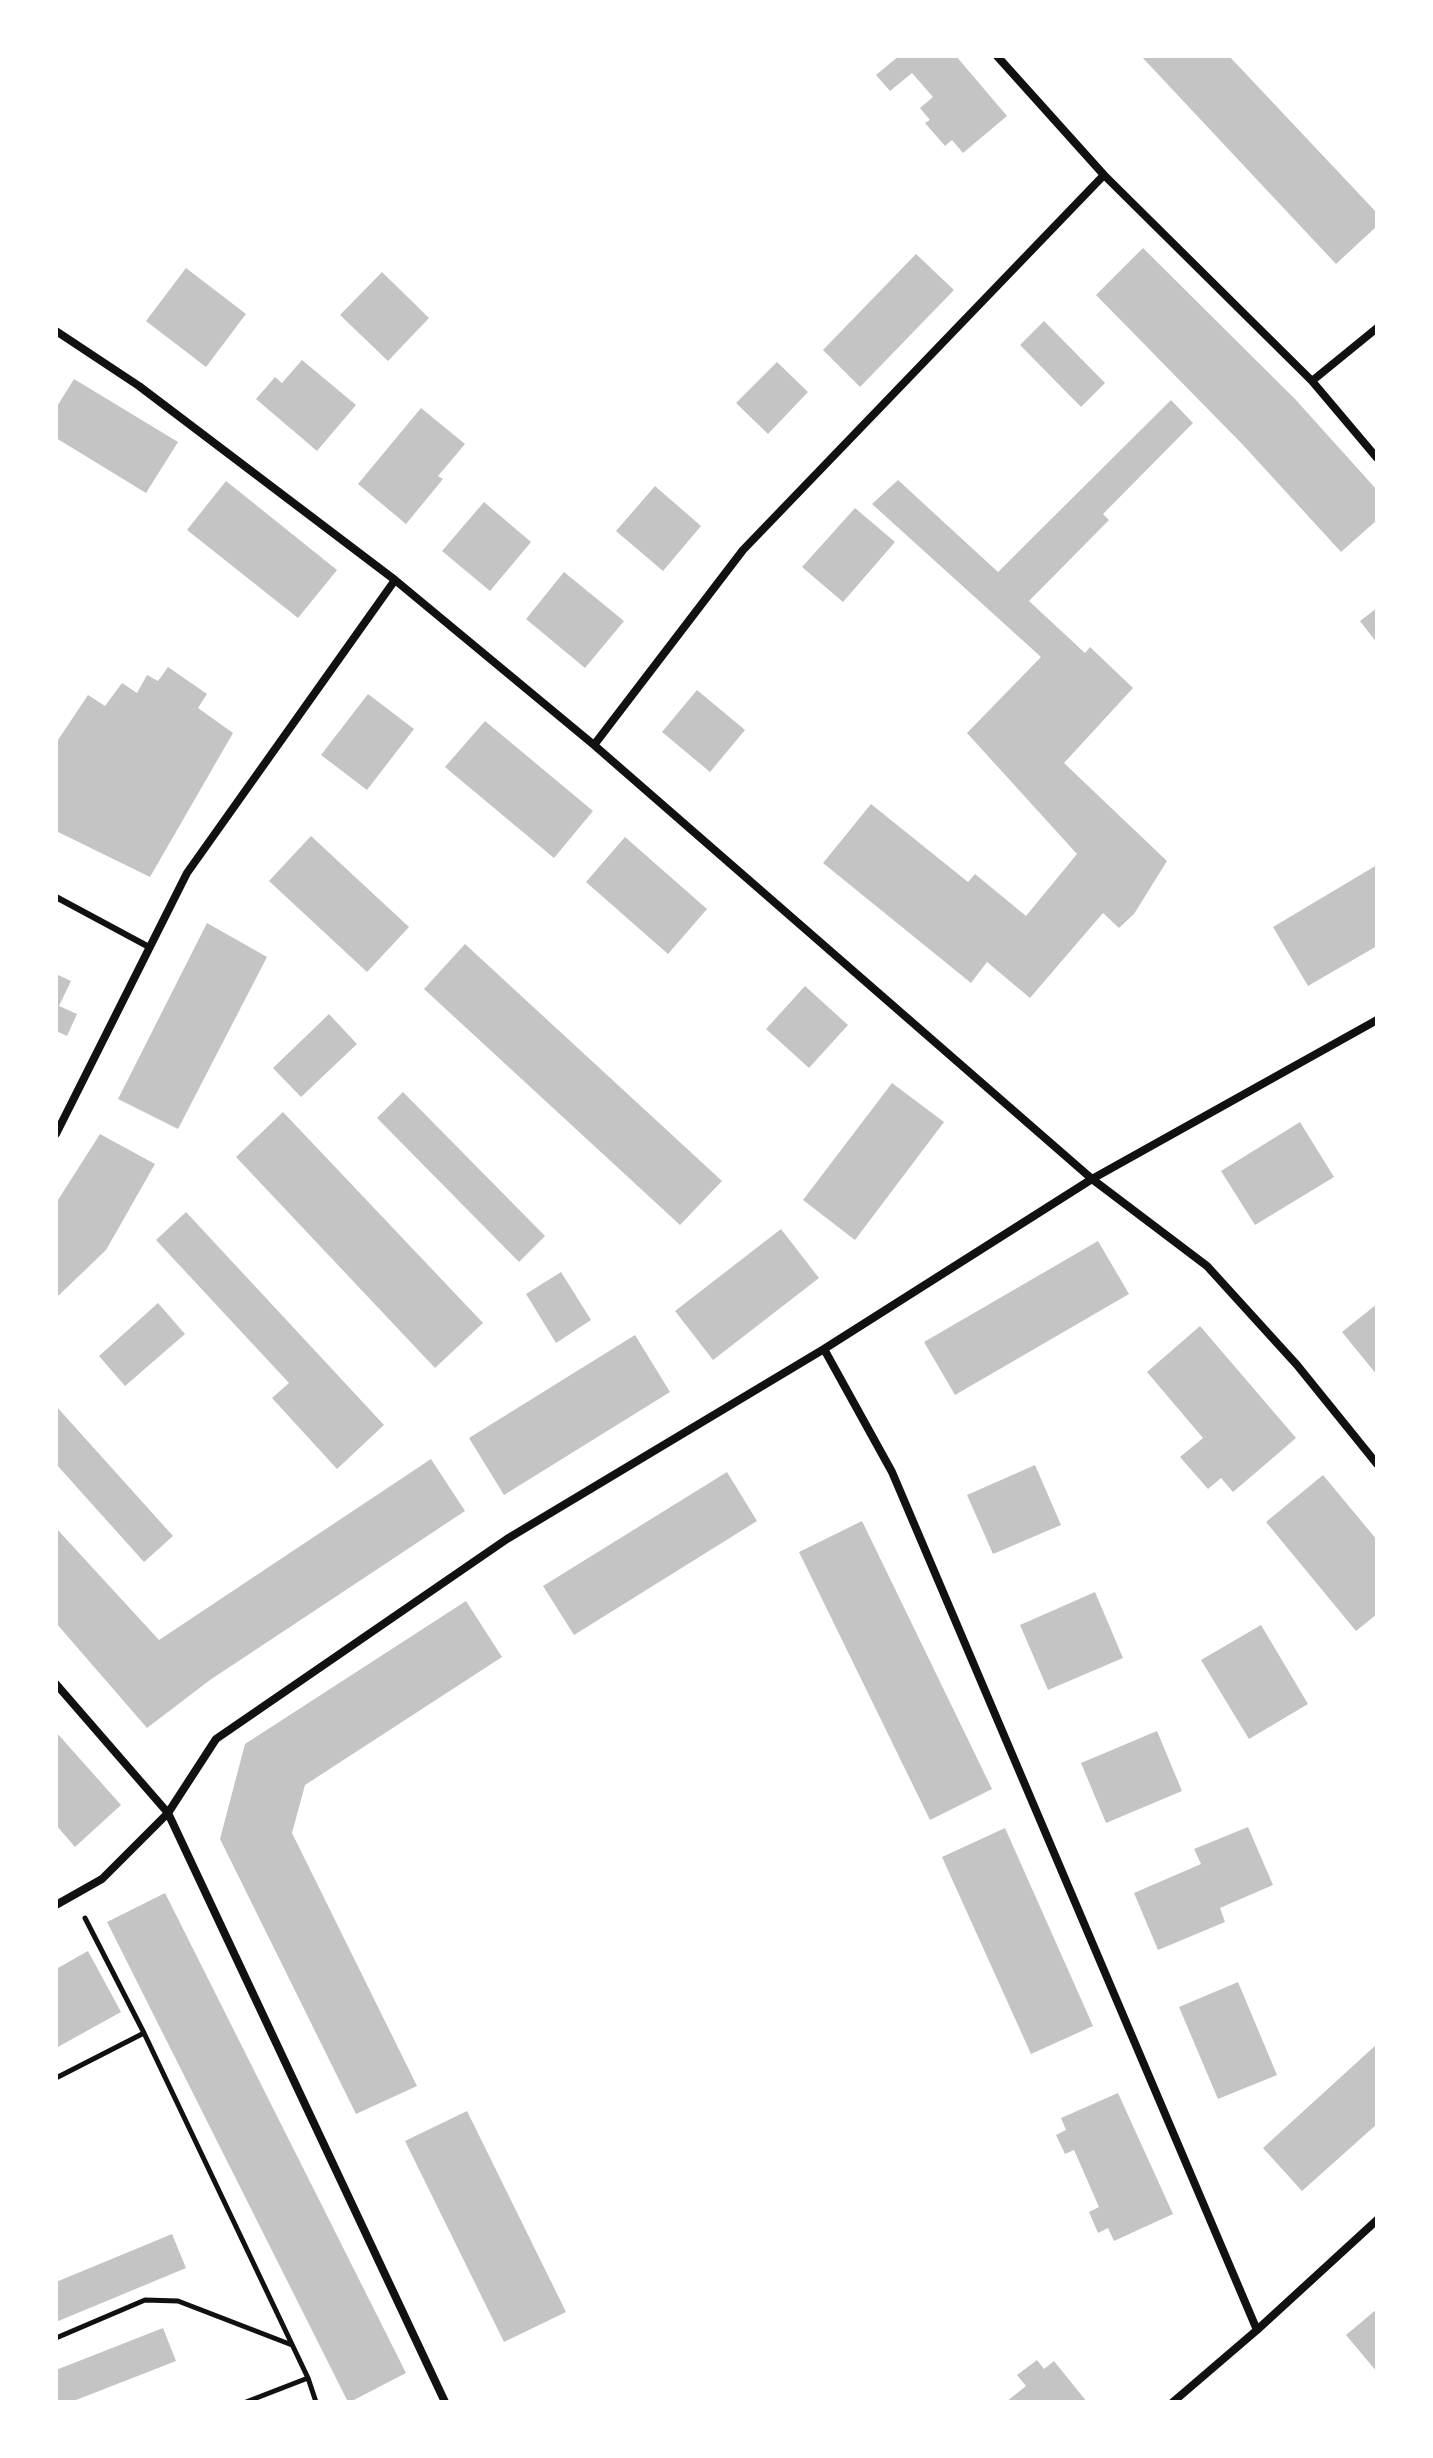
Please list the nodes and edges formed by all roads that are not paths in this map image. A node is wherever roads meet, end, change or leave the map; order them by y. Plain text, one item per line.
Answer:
1 (997, 56) edge
2 (1104, 175) junction
3 (1377, 328) edge
4 (56, 331) edge
5 (1312, 381) junction
6 (1377, 458) edge
7 (395, 580) junction
8 (594, 745) junction
9 (56, 897) edge
10 (149, 947) junction
11 (1377, 1020) edge
12 (56, 1134) edge
13 (1092, 1179) junction
14 (824, 1349) junction
15 (1377, 1464) edge
16 (56, 1684) edge
17 (168, 1813) junction
18 (56, 1905) edge
19 (1377, 2220) edge
20 (1257, 2330) junction
21 (445, 2402) edge
22 (1173, 2402) edge

1 - 2 street
2 - 5 street
2 - 8 street
3 - 5 street
4 - 7 street
5 - 6 street
7 - 8 street
7 - 10 street
8 - 13 street
9 - 10 lane
10 - 12 street
11 - 13 street
13 - 14 street
13 - 15 street
14 - 17 street
14 - 20 street
16 - 17 street
17 - 18 street
17 - 21 street
19 - 20 street
20 - 22 street

